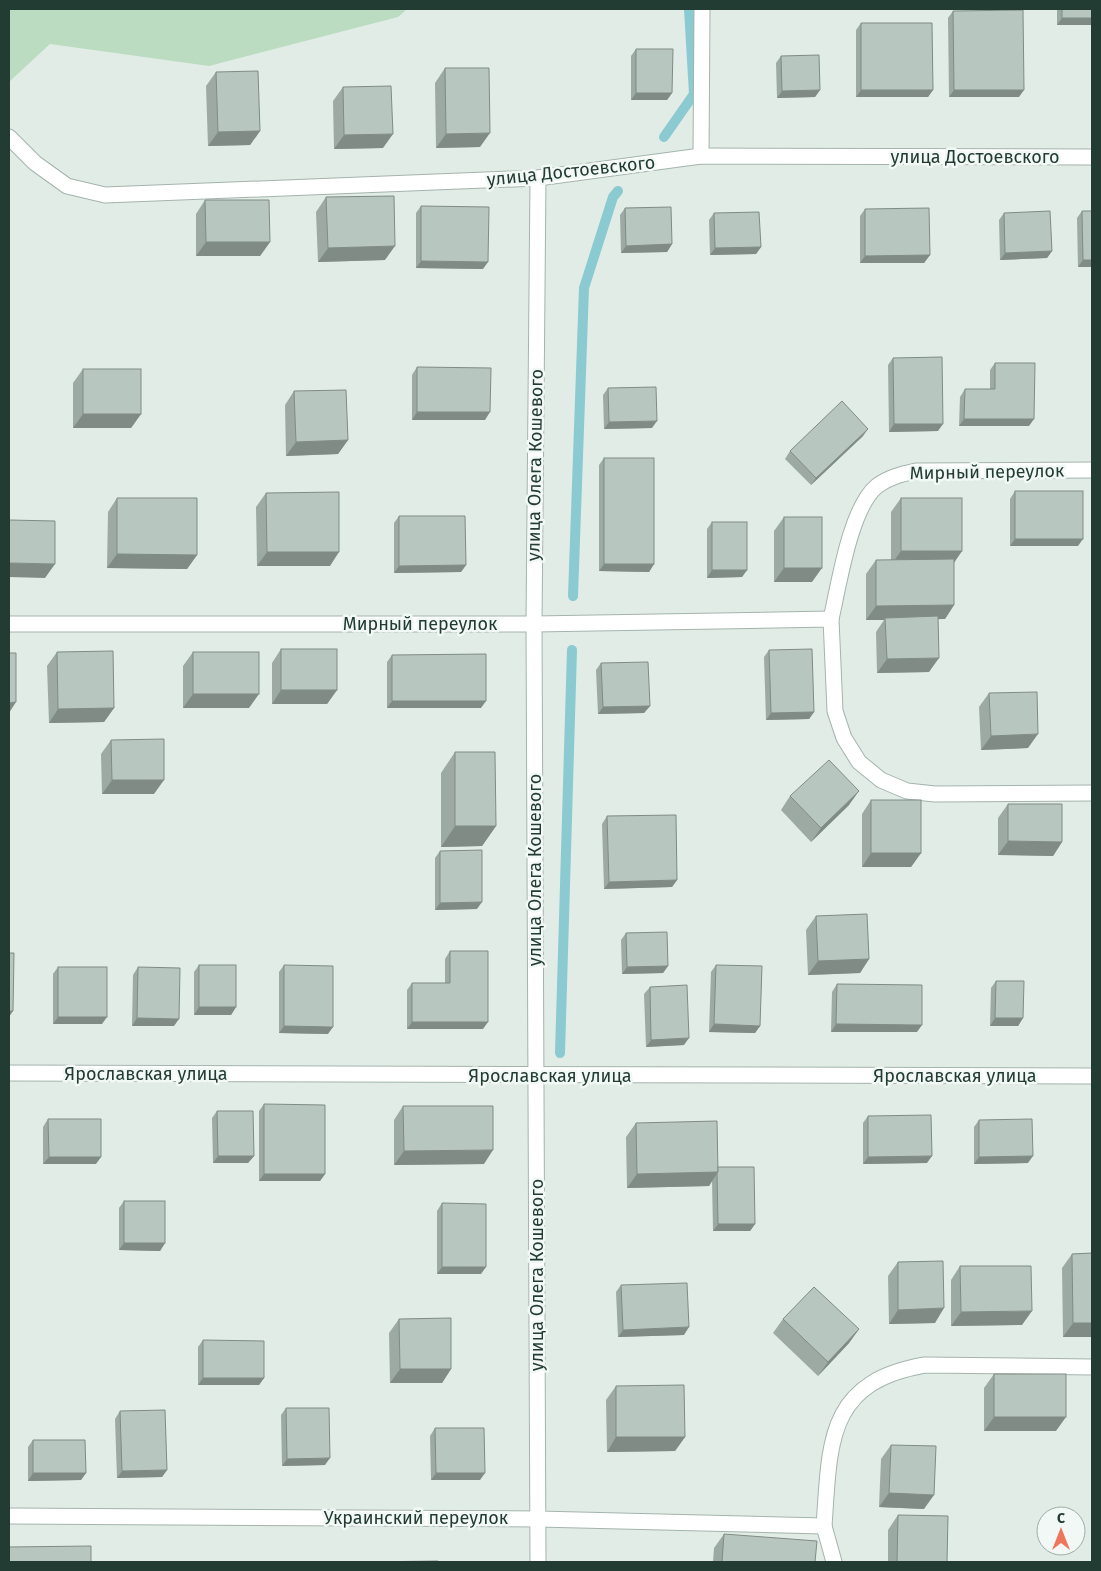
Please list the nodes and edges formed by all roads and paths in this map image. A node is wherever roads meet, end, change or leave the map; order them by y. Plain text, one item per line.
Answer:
1 (702, 9) edge
2 (9, 137) edge
3 (701, 156) junction
4 (1092, 157) edge
5 (538, 178) junction
6 (1092, 470) edge
7 (831, 619) junction
8 (9, 624) edge
9 (534, 624) junction
10 (1092, 793) edge
11 (9, 1073) edge
12 (536, 1076) junction
13 (1092, 1076) edge
14 (1092, 1367) edge
15 (9, 1516) edge
16 (538, 1518) junction
17 (824, 1526) junction
18 (538, 1562) edge
19 (834, 1562) edge

1 - 3 street
2 - 5 street, улица Достоевского
3 - 4 street, улица Достоевского
3 - 5 street, улица Достоевского
5 - 9 street, улица Олега Кошевого
6 - 7 street, Мирный переулок
7 - 9 street, Мирный переулок
7 - 10 street, Мирный переулок
8 - 9 street, Мирный переулок
9 - 12 street, улица Олега Кошевого
11 - 12 street, Ярославская улица
12 - 13 street, Ярославская улица
12 - 16 street, улица Олега Кошевого
14 - 17 street
15 - 16 street, Украинский переулок
16 - 17 street, Украинский переулок
16 - 18 street, улица Олега Кошевого
17 - 19 street

